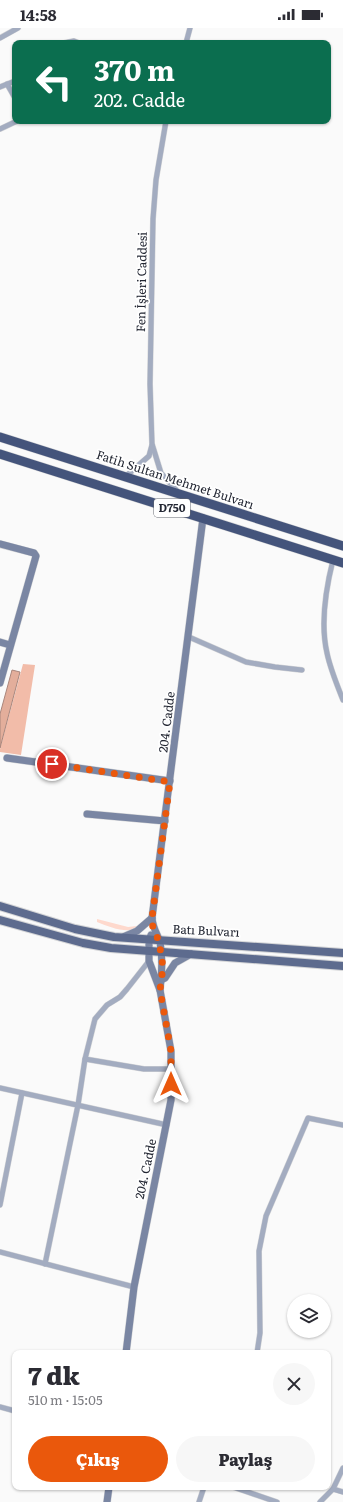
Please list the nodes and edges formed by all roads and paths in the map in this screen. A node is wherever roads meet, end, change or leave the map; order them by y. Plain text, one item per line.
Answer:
1 (18, 28) edge
2 (190, 28) edge
3 (0, 38) edge
4 (187, 40) edge
5 (12, 82) edge
6 (8, 84) junction
7 (0, 87) edge
8 (12, 92) edge
9 (12, 123) edge
10 (165, 124) edge
11 (0, 129) edge
12 (0, 437) edge
13 (152, 444) junction
14 (0, 454) edge
15 (125, 477) junction
16 (180, 495) junction
17 (203, 518) junction
18 (0, 544) edge
19 (343, 546) edge
20 (333, 560) junction
21 (343, 563) edge
22 (189, 637) junction
23 (0, 642) edge
24 (10, 645) junction
25 (302, 670) dead end
26 (0, 683) edge
27 (343, 700) edge
28 (7, 758) dead end
29 (170, 782) junction
30 (87, 814) dead end
31 (165, 821) junction
32 (0, 906) edge
33 (152, 918) junction
34 (0, 920) edge
35 (153, 929) junction
36 (122, 938) junction
37 (149, 940) junction
38 (159, 941) junction
39 (149, 951) junction
40 (161, 952) junction
41 (343, 953) edge
42 (191, 954) junction
43 (149, 961) junction
44 (343, 966) edge
45 (161, 980) junction
46 (160, 990) junction
47 (85, 1059) junction
48 (171, 1069) junction
49 (0, 1088) edge
50 (22, 1093) junction
51 (78, 1105) junction
52 (167, 1125) junction
53 (343, 1125) edge
54 (0, 1205) edge
55 (0, 1252) edge
56 (0, 1258) edge
57 (45, 1264) junction
58 (134, 1287) junction
59 (126, 1350) edge
60 (257, 1350) edge
61 (0, 1407) edge
62 (12, 1410) edge
63 (343, 1468) edge
64 (333, 1489) junction
65 (109, 1490) edge
66 (203, 1490) edge
67 (245, 1490) edge
68 (343, 1492) edge
69 (107, 1502) edge
70 (199, 1502) edge
71 (277, 1502) edge
72 (320, 1502) edge

1 - 3 street
2 - 4 street
5 - 6 street
6 - 7 street
6 - 8 street
9 - 11 street
10 - 13 street, Fen İşleri Caddesi
12 - 15 highway, Fatih Sultan Mehmet Bulvarı / D750
13 - 15 street
13 - 16 street
14 - 17 highway, D750
15 - 16 highway, Fatih Sultan Mehmet Bulvarı / D750
16 - 19 highway, Fatih Sultan Mehmet Bulvarı / D750
17 - 20 highway, D750
17 - 22 street, 204. Cadde
18 - 24 street
20 - 21 highway, D750
20 - 27 street
22 - 25 street
22 - 29 street, 204. Cadde
23 - 24 street
24 - 26 street
28 - 29 street
29 - 31 street, 204. Cadde
30 - 31 street
31 - 33 street, 204. Cadde
32 - 36 main road, Batı Bulvarı
33 - 35 street, 204. Cadde
33 - 36 street
34 - 39 main road, Batı Bulvarı
35 - 37 street, 204. Cadde
35 - 38 street, 204. Cadde
36 - 37 main road, Batı Bulvarı
37 - 38 main road, Batı Bulvarı
37 - 39 street, 204. Cadde
38 - 40 street, 204. Cadde
38 - 41 main road, Batı Bulvarı
39 - 40 main road, Batı Bulvarı
39 - 43 street, 204. Cadde
40 - 42 main road, Batı Bulvarı
40 - 45 street, 204. Cadde
42 - 44 main road, Batı Bulvarı
42 - 45 street
43 - 46 street, 204. Cadde
43 - 47 street
45 - 46 street, 204. Cadde
46 - 48 street, 204. Cadde
47 - 48 street
47 - 51 street
48 - 52 street, 204. Cadde
49 - 50 street
50 - 51 street
50 - 54 street
51 - 52 street
51 - 57 street
52 - 58 street, 204. Cadde
53 - 60 street
55 - 56 street
55 - 57 street
57 - 58 street
58 - 59 street, 204. Cadde
61 - 62 street
63 - 64 street
64 - 68 street
64 - 72 street
65 - 69 street
66 - 70 street
67 - 71 street

